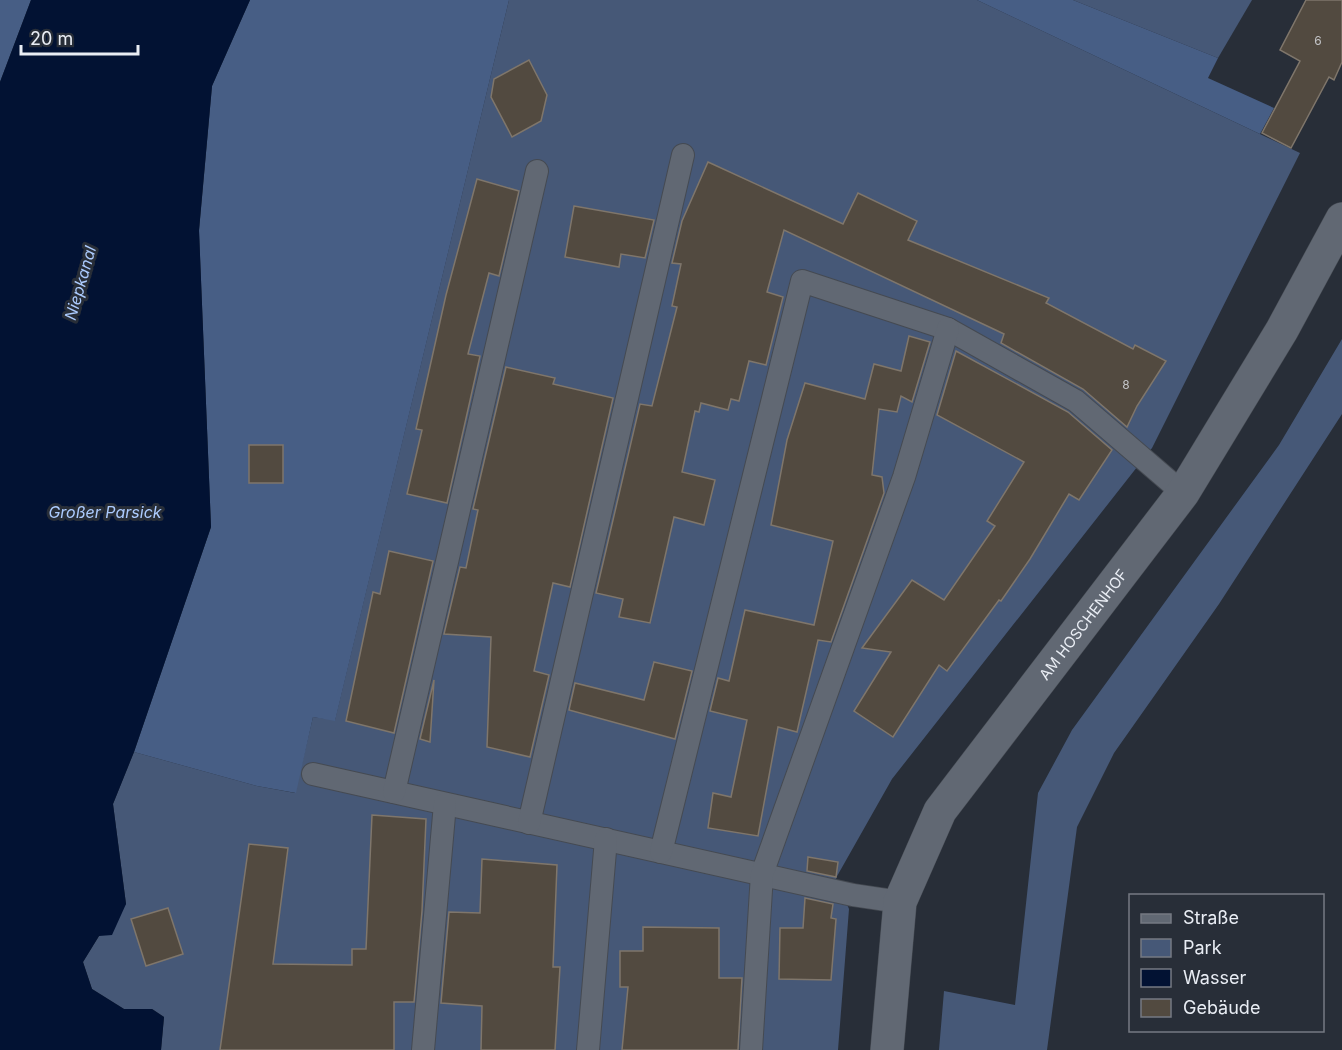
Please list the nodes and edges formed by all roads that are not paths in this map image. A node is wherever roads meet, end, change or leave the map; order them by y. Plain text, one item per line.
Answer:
1 (683, 155) dead end
2 (537, 171) dead end
3 (1342, 219) edge
4 (948, 329) junction
5 (1184, 493) junction
6 (313, 774) dead end
7 (394, 792) junction
8 (445, 804) junction
9 (529, 823) junction
10 (606, 839) junction
11 (661, 852) junction
12 (762, 874) junction
13 (900, 902) junction
14 (423, 1050) edge
15 (588, 1050) edge
16 (751, 1050) edge
17 (887, 1050) edge

1 - 9 lane
2 - 7 lane
3 - 5 street, AM HOSCHENHOF
4 - 5 lane
4 - 11 lane
4 - 12 lane
5 - 13 street, AM HOSCHENHOF
6 - 7 lane
7 - 8 lane
8 - 9 lane
8 - 14 lane
9 - 10 lane
10 - 11 lane
10 - 15 lane
11 - 12 lane
12 - 13 lane
12 - 16 lane
13 - 17 street, AM HOSCHENHOF

